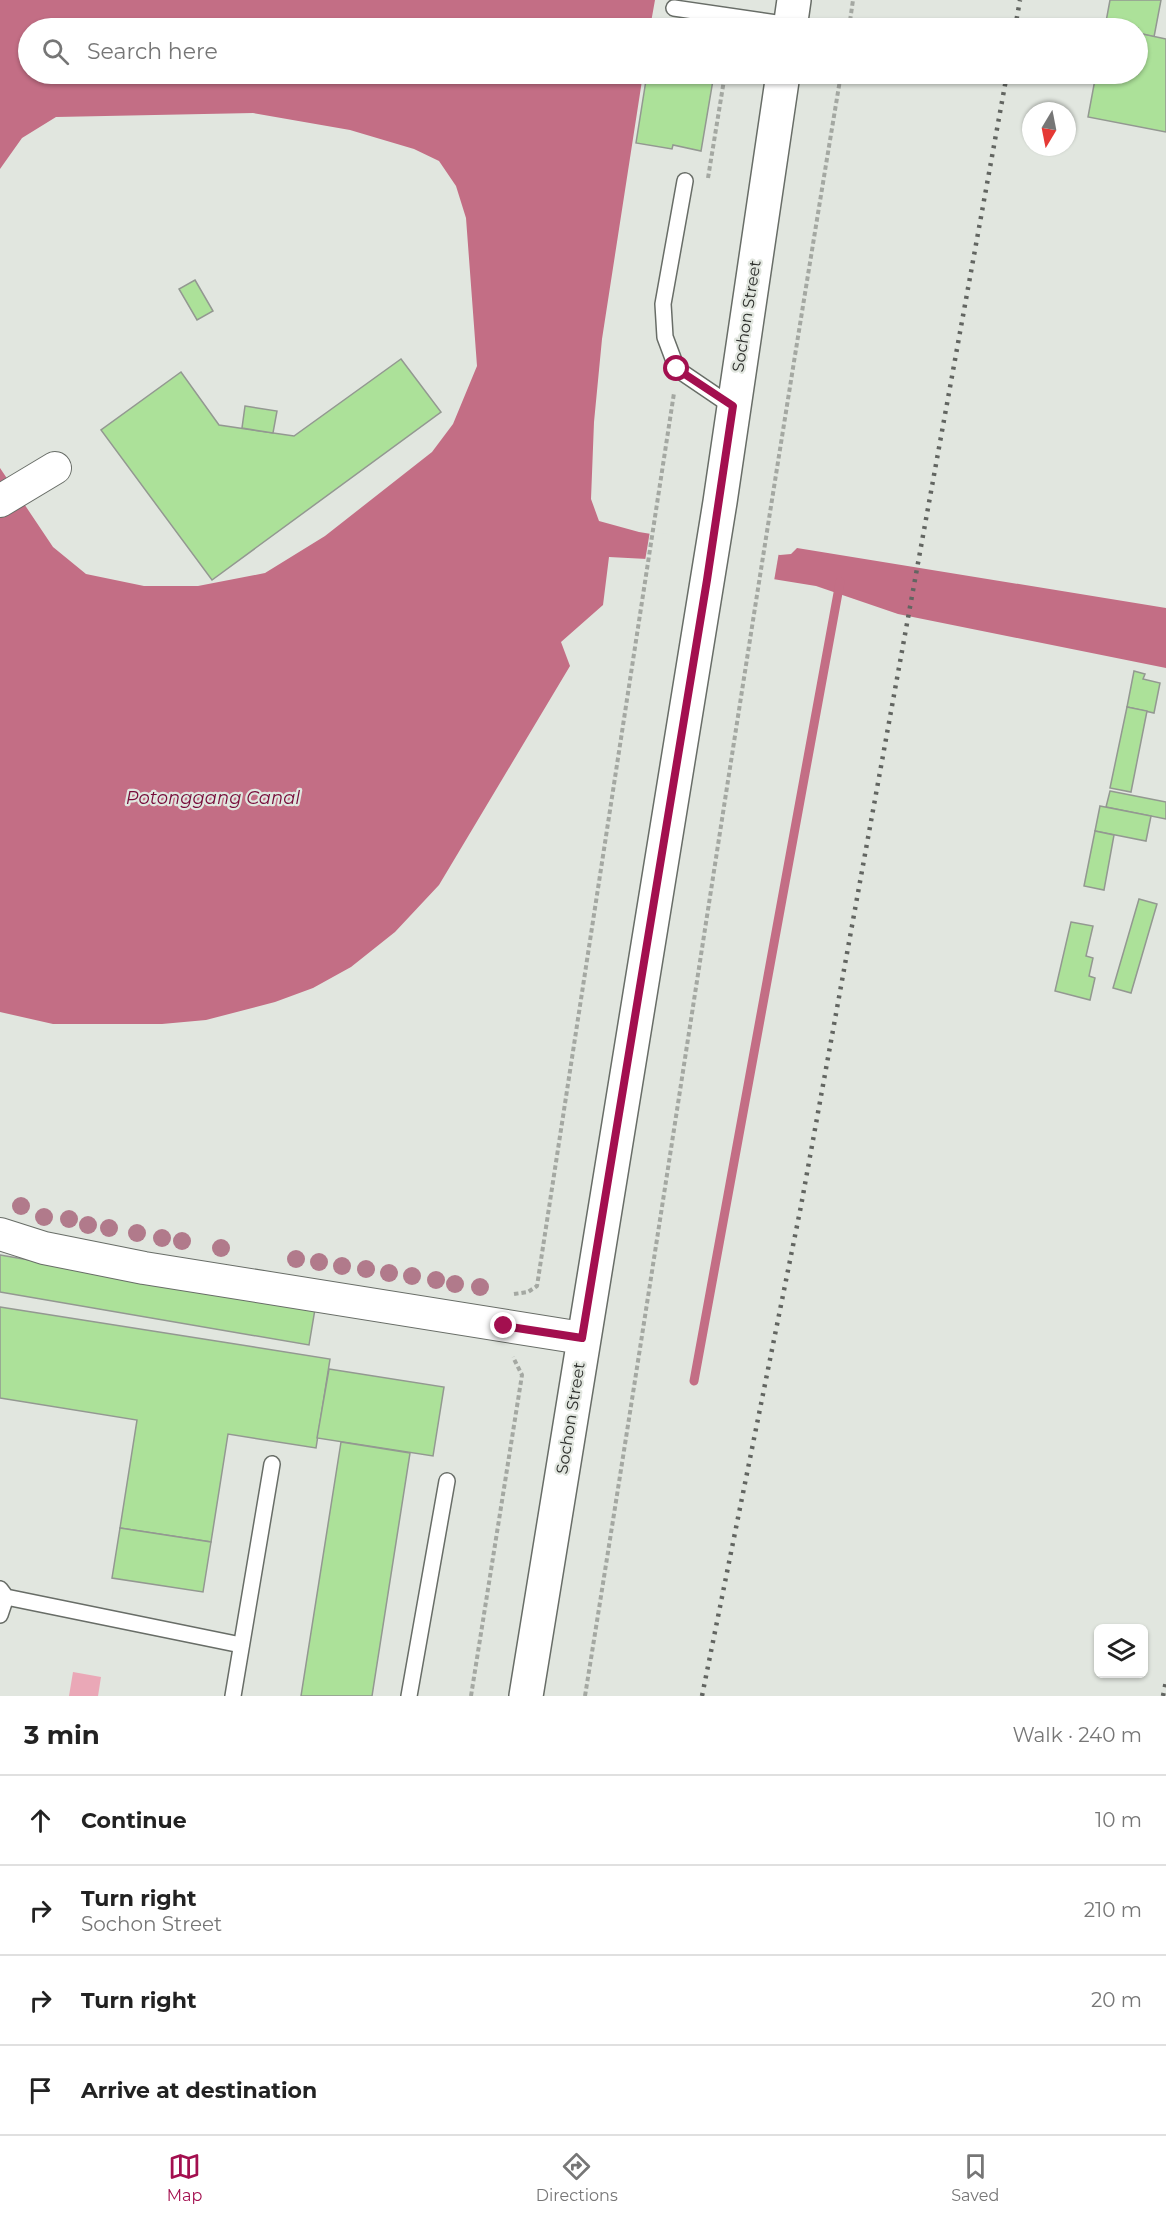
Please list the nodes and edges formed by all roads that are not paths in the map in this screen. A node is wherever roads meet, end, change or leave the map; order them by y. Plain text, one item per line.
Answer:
1 (674, 8) dead end
2 (791, 18) edge
3 (781, 84) edge
4 (685, 182) dead end
5 (733, 406) junction
6 (55, 468) dead end
7 (13, 493) edge
8 (0, 1234) edge
9 (582, 1338) junction
10 (272, 1464) dead end
11 (447, 1481) dead end
12 (3, 1593) edge
13 (0, 1615) edge
14 (241, 1645) junction
15 (233, 1696) edge
16 (409, 1696) edge
17 (526, 1696) edge

1 - 2 lane
3 - 5 main road, Sochon Street
4 - 5 lane
5 - 9 main road, Sochon Street
6 - 7 street
8 - 9 street
9 - 17 main road, Sochon Street
10 - 14 lane
11 - 16 lane
12 - 13 lane
12 - 14 lane
14 - 15 lane

